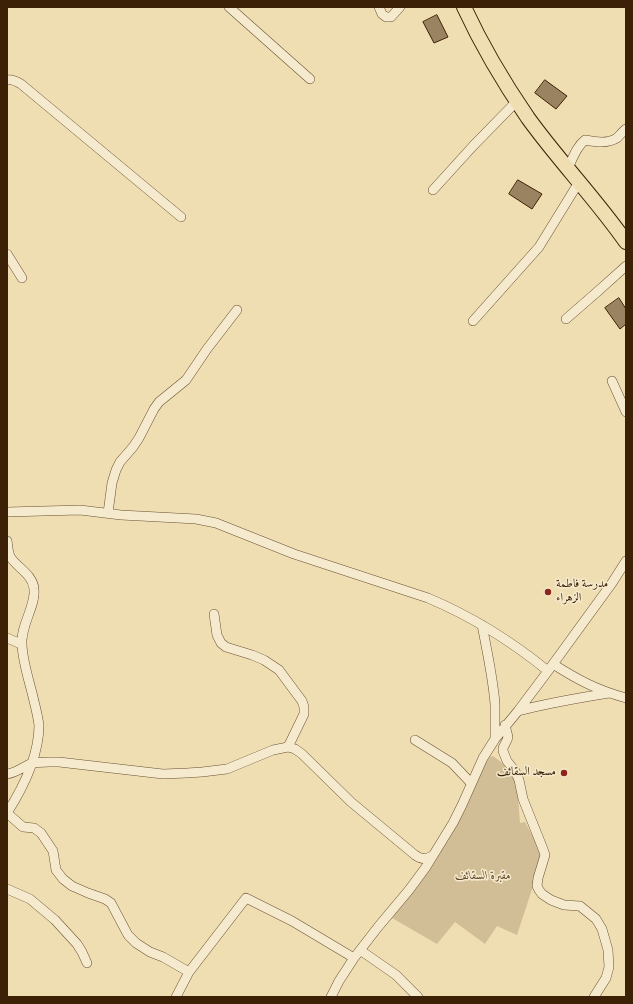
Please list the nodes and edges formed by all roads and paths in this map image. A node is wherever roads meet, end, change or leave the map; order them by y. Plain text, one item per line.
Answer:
1 (228, 7) edge
2 (379, 7) edge
3 (400, 7) edge
4 (464, 7) edge
5 (310, 79) dead end
6 (7, 80) edge
7 (517, 100) junction
8 (626, 129) edge
9 (568, 168) junction
10 (579, 182) junction
11 (433, 190) dead end
12 (181, 217) dead end
13 (626, 242) edge
14 (7, 254) edge
15 (626, 266) edge
16 (22, 278) dead end
17 (237, 310) dead end
18 (566, 319) dead end
19 (473, 321) dead end
20 (612, 382) dead end
21 (626, 412) edge
22 (7, 512) edge
23 (108, 513) junction
24 (7, 540) edge
25 (626, 561) edge
26 (214, 614) dead end
27 (482, 625) junction
28 (7, 638) edge
29 (22, 644) junction
30 (551, 667) junction
31 (609, 694) junction
32 (626, 698) edge
33 (518, 711) junction
34 (506, 725) junction
35 (495, 739) junction
36 (415, 740) dead end
37 (288, 747) junction
38 (32, 763) junction
39 (7, 774) edge
40 (471, 783) junction
41 (7, 813) edge
42 (432, 856) junction
43 (7, 889) edge
44 (360, 950) junction
45 (354, 958) junction
46 (87, 963) dead end
47 (189, 972) junction
48 (176, 997) edge
49 (331, 997) edge
50 (418, 997) edge
51 (594, 997) edge

1 - 5 street
2 - 3 street
4 - 7 main road
6 - 12 street
7 - 9 main road
7 - 11 street
8 - 9 street
9 - 10 main road
10 - 13 main road
10 - 19 street
14 - 16 street
15 - 18 street
17 - 23 street
20 - 21 street
22 - 23 street
23 - 27 street
24 - 29 street
25 - 30 street
26 - 37 street
27 - 30 street
27 - 35 street
28 - 29 street
29 - 38 street
30 - 31 street
30 - 33 street
31 - 32 street
31 - 33 street
33 - 34 street
34 - 35 street
34 - 51 street
35 - 40 street
36 - 40 street
37 - 38 street
37 - 42 street
38 - 39 street
38 - 41 street
40 - 42 street
41 - 47 street
42 - 44 street
43 - 46 street
44 - 45 street
44 - 50 street
45 - 47 street
45 - 49 street
47 - 48 street

